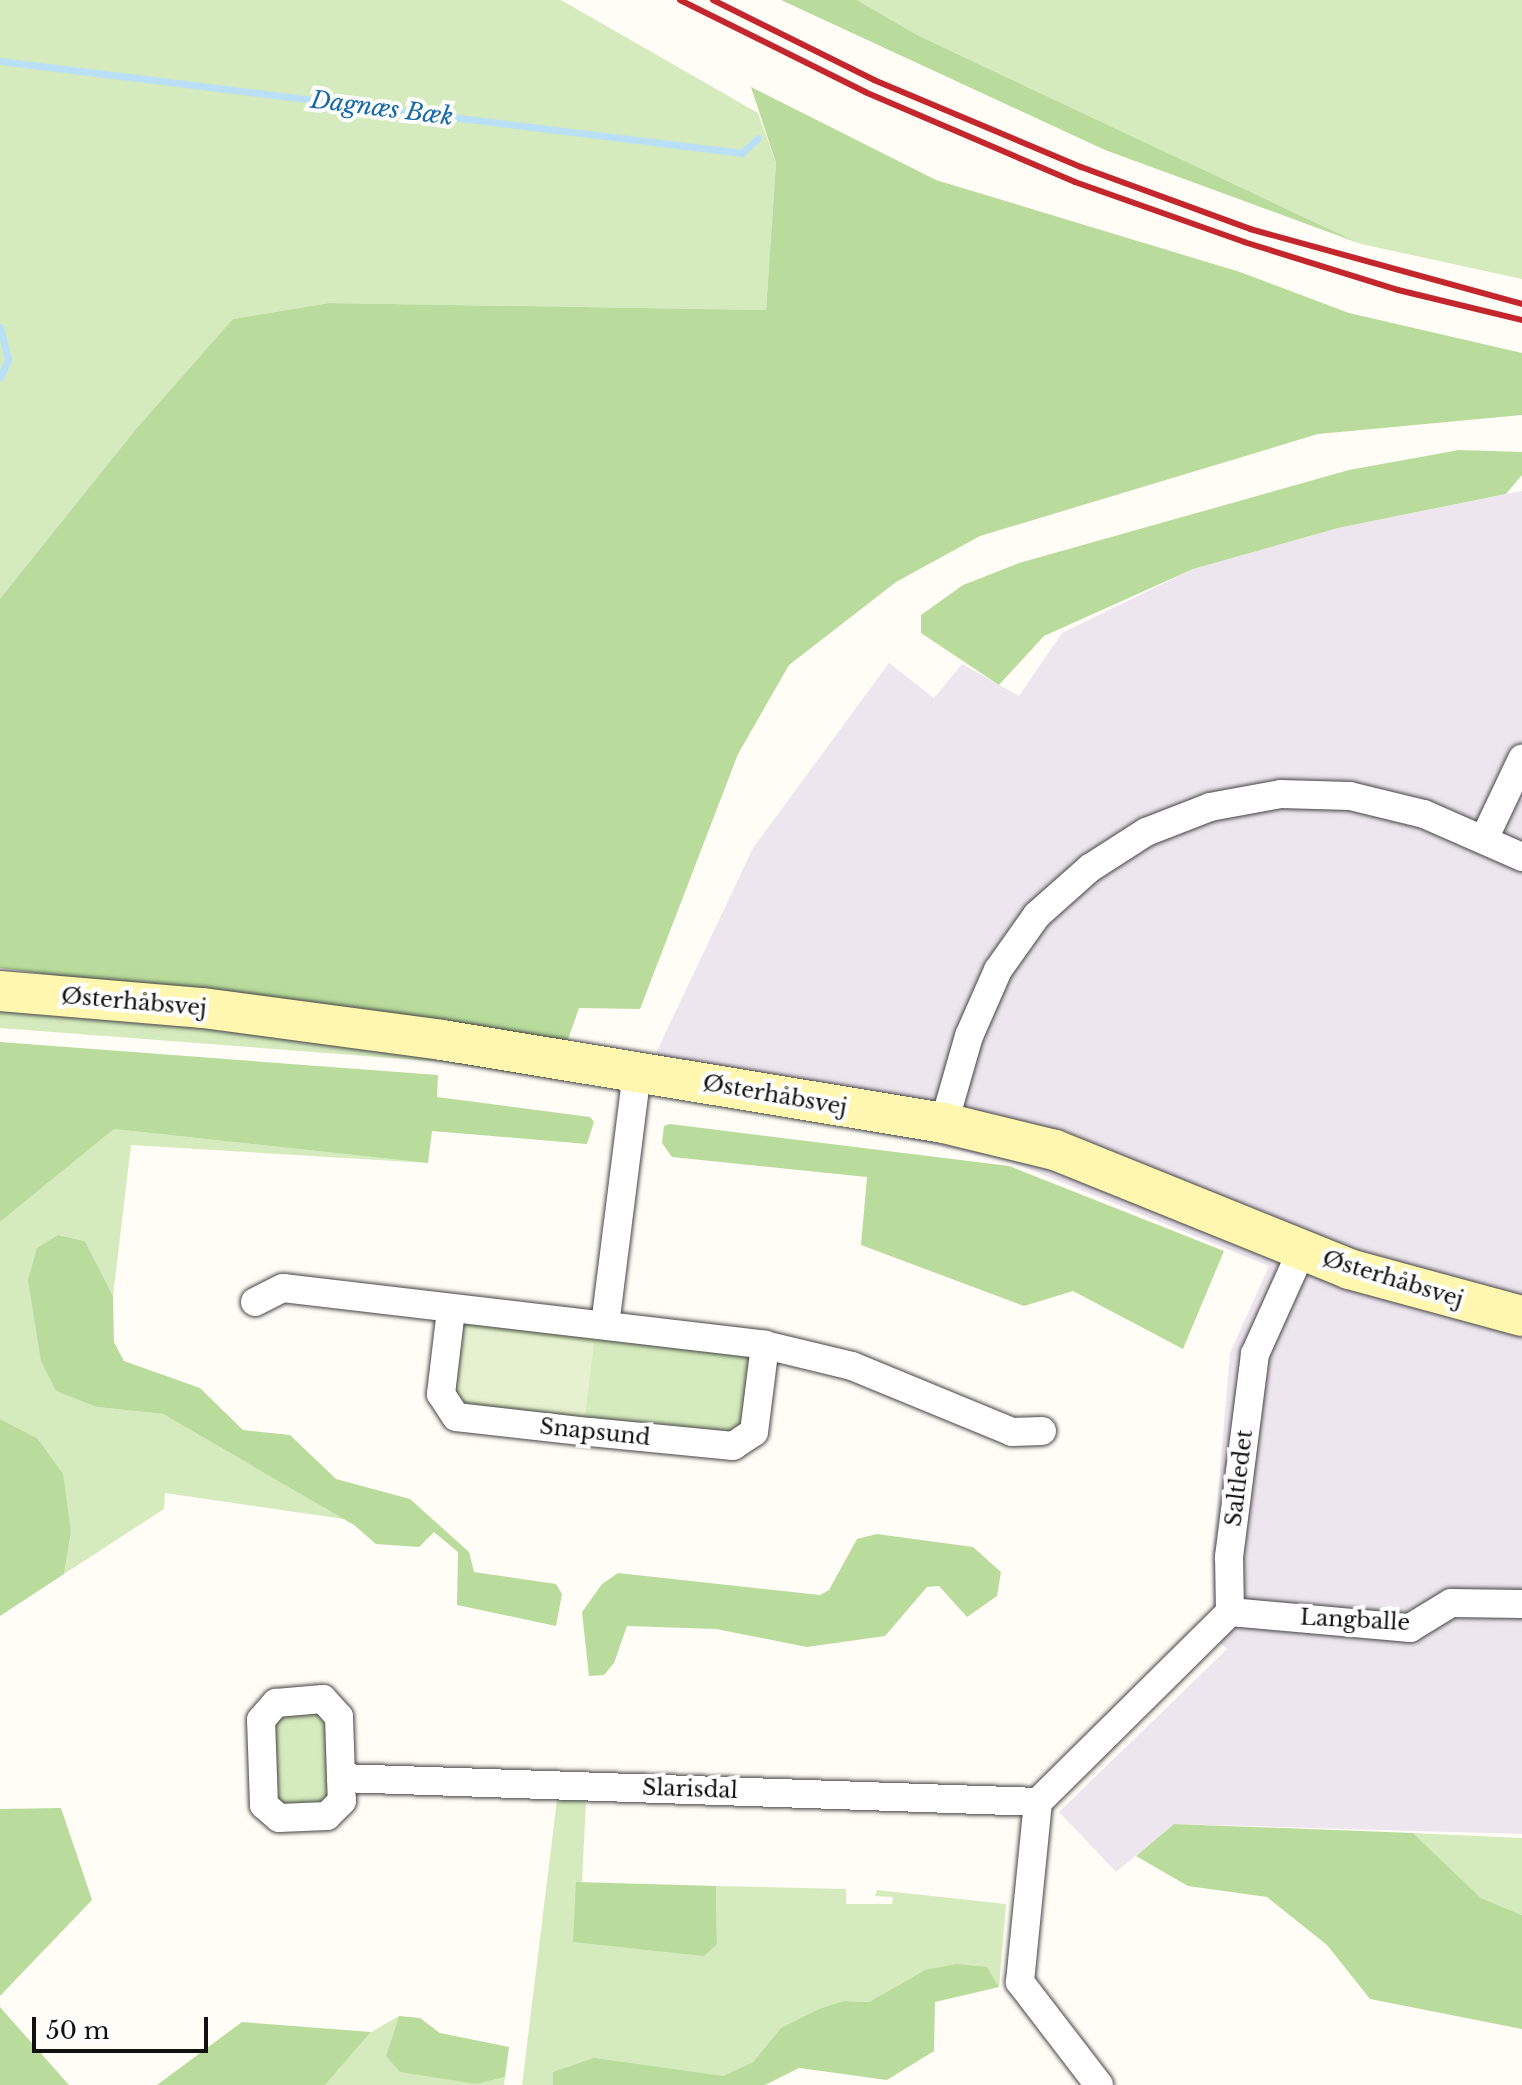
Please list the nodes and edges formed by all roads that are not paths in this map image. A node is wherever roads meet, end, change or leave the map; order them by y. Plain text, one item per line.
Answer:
1 (1522, 759) edge
2 (1484, 839) junction
3 (1522, 857) edge
4 (0, 991) edge
5 (637, 1072) junction
6 (944, 1123) junction
7 (1302, 1250) junction
8 (255, 1302) dead end
9 (451, 1310) junction
10 (1522, 1316) edge
11 (605, 1325) junction
12 (765, 1345) junction
13 (1042, 1431) dead end
14 (1522, 1604) edge
15 (1230, 1612) junction
16 (341, 1778) junction
17 (1038, 1802) junction
18 (1091, 2082) edge

1 - 2 street
2 - 3 street
2 - 6 street
4 - 5 street, Østerhåbsvej
5 - 6 street, Østerhåbsvej
5 - 11 street
6 - 7 street, Østerhåbsvej
7 - 10 street, Østerhåbsvej
7 - 15 street, Saltledet
8 - 9 street
9 - 11 street
9 - 12 street, Snapsund
11 - 12 street
12 - 13 street
14 - 15 street, Langballe
15 - 17 street
16 - 16 street
16 - 17 street, Slarisdal
17 - 18 street

